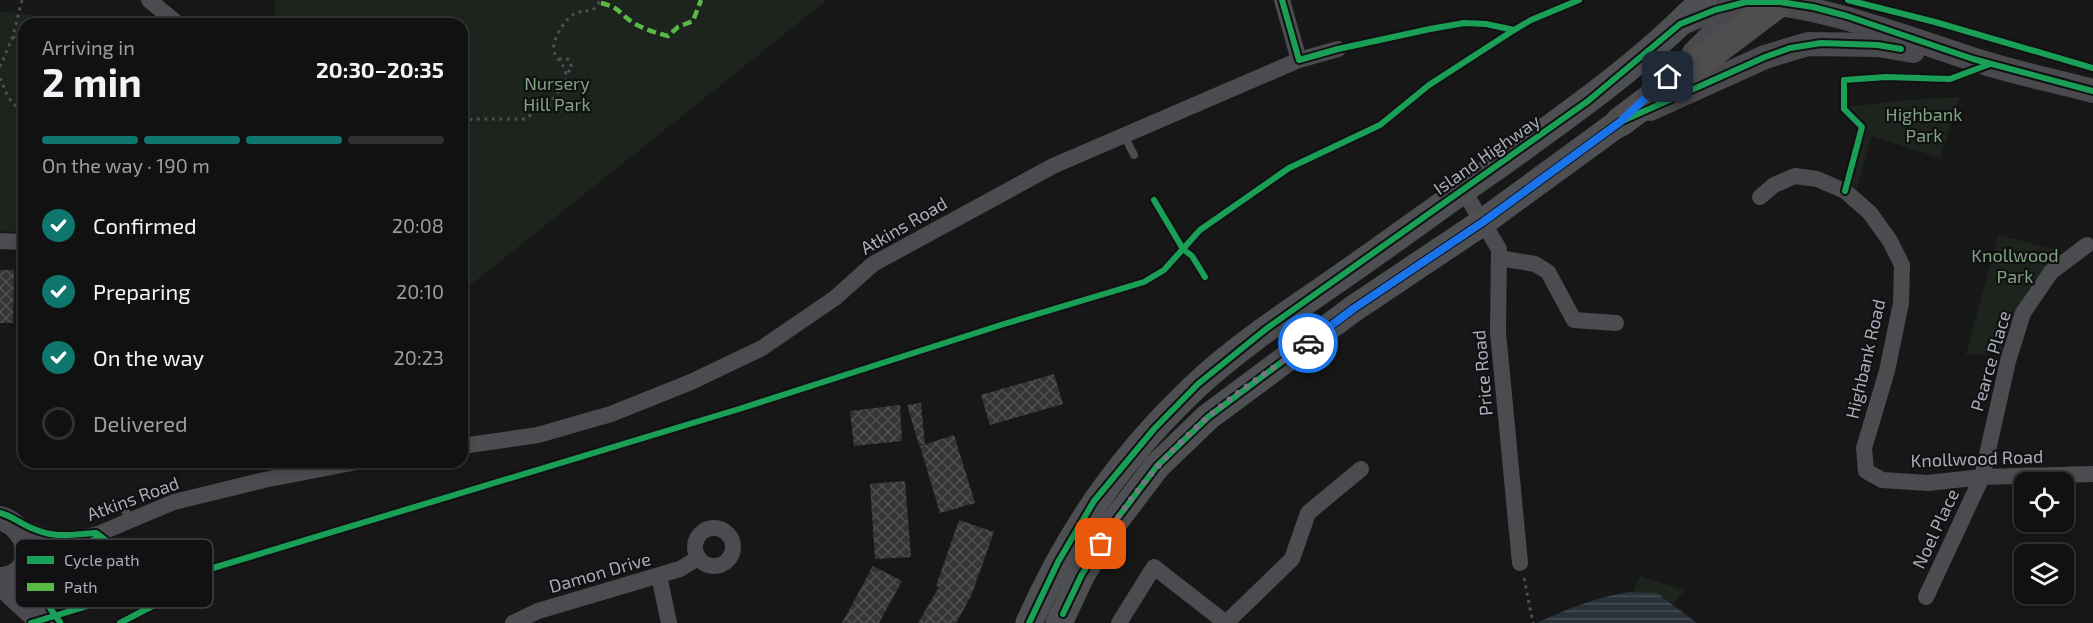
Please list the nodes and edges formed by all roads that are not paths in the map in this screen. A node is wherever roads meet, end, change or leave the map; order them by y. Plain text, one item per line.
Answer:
1 (149, 0) edge
2 (1282, 0) edge
3 (1703, 0) edge
4 (1746, 1) edge
5 (1781, 1) edge
6 (171, 18) edge
7 (1680, 24) junction
8 (1338, 49) dead end
9 (1973, 59) junction
10 (1299, 60) junction
11 (2093, 91) edge
12 (1620, 122) junction
13 (1124, 134) junction
14 (1134, 155) dead end
15 (1463, 190) junction
16 (1760, 197) dead end
17 (1483, 222) junction
18 (0, 241) edge
19 (18, 242) edge
20 (2087, 245) dead end
21 (1499, 258) junction
22 (1616, 323) dead end
23 (468, 445) edge
24 (326, 468) edge
25 (1361, 469) dead end
26 (1866, 471) joint
27 (2093, 474) edge
28 (1982, 477) junction
29 (9, 522) edge
30 (22, 539) edge
31 (53, 539) edge
32 (79, 539) edge
33 (698, 558) dead end
34 (1520, 563) dead end
35 (15, 575) edge
36 (659, 576) junction
37 (0, 581) edge
38 (15, 595) edge
39 (1926, 597) dead end
40 (28, 608) edge
41 (39, 608) edge
42 (1034, 611) edge
43 (1067, 620) edge
44 (44, 623) edge
45 (513, 623) edge
46 (669, 623) edge
47 (1119, 623) edge

1 - 6 street
2 - 10 street
3 - 7 main road
4 - 5 main road, Island Highway
4 - 7 main road, Island Highway
4 - 12 main road
5 - 9 main road, Island Highway
5 - 12 highway
7 - 15 main road, Island Highway
8 - 10 street, Atkins Road
9 - 11 main road, Island Highway
9 - 12 main road, Island Highway
10 - 13 street, Atkins Road
12 - 17 main road, Island Highway
13 - 14 lane
13 - 23 street, Atkins Road
15 - 17 street, Price Road
15 - 42 main road, Island Highway
16 - 26 street, Highbank Road
17 - 21 street, Price Road
17 - 43 main road, Island Highway
18 - 19 street
20 - 28 street, Pearce Place
21 - 22 street
21 - 34 street, Price Road
24 - 32 street, Atkins Road
25 - 47 street
26 - 28 street, Knollwood Road
27 - 28 street, Knollwood Road
28 - 39 street, Noel Place
29 - 30 main road
29 - 31 street
33 - 36 street, Damon Drive
35 - 37 main road
36 - 45 street, Damon Drive
36 - 46 street
37 - 38 main road
40 - 44 main road
41 - 44 main road
42 - 43 street

